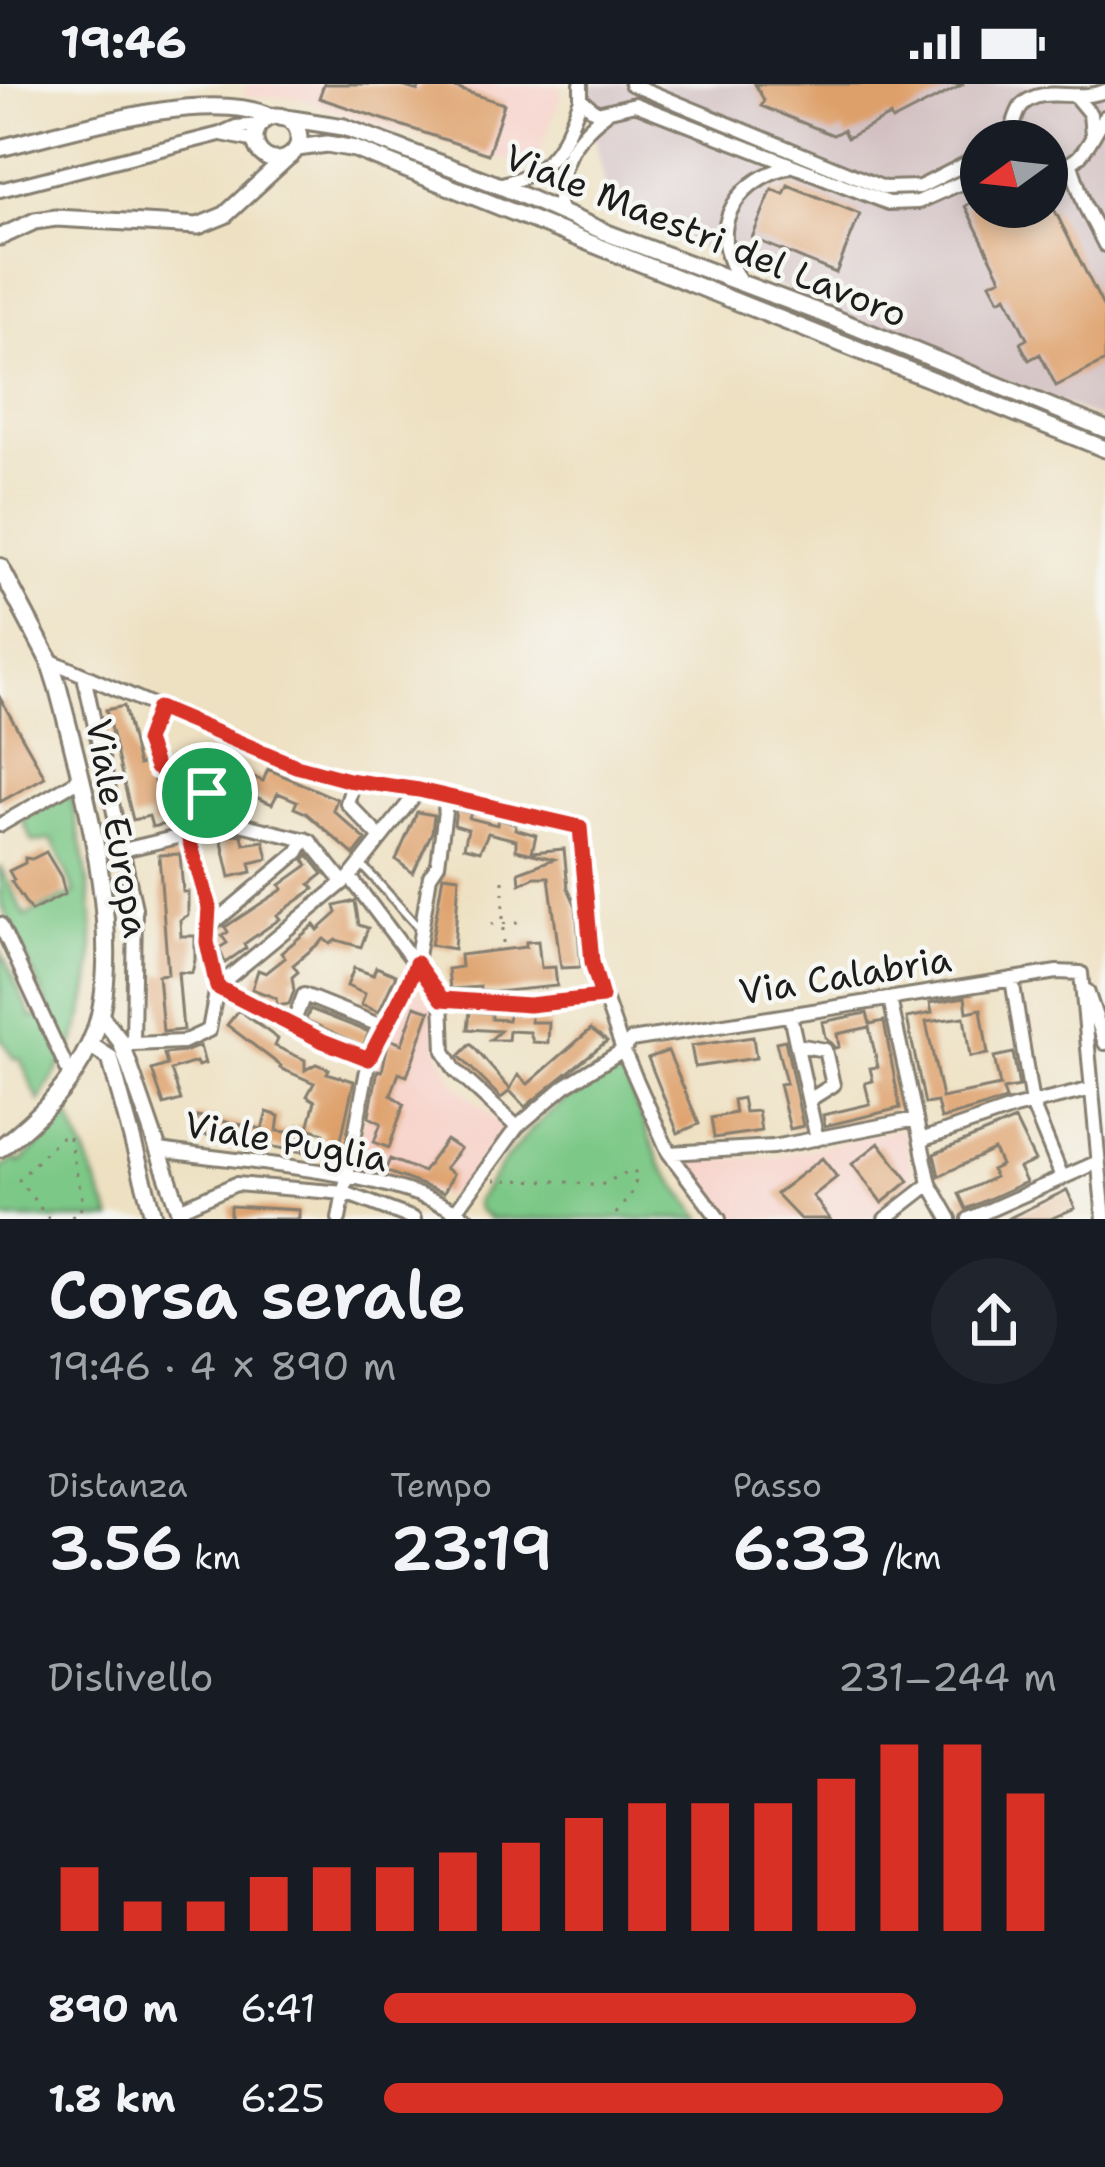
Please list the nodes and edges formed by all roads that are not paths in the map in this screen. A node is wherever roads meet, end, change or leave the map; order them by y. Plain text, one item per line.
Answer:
1 (627, 84) edge
2 (581, 91) edge
3 (1027, 91) edge
4 (1105, 91) edge
5 (1075, 96) junction
6 (611, 110) junction
7 (1105, 117) edge
8 (1015, 120) edge
9 (267, 125) junction
10 (1092, 136) junction
11 (0, 148) edge
12 (292, 153) junction
13 (1068, 165) edge
14 (1071, 165) junction
15 (791, 166) junction
16 (960, 167) edge
17 (960, 183) edge
18 (498, 185) junction
19 (0, 190) edge
20 (559, 213) junction
21 (0, 237) edge
22 (1105, 245) edge
23 (743, 284) junction
24 (1103, 427) edge
25 (1105, 449) edge
26 (0, 567) edge
27 (49, 660) junction
28 (85, 676) junction
29 (158, 708) junction
30 (80, 778) junction
31 (348, 780) junction
32 (419, 790) junction
33 (447, 796) junction
34 (0, 825) edge
35 (214, 827) junction
36 (188, 836) junction
37 (380, 837) junction
38 (305, 839) junction
39 (123, 850) junction
40 (361, 863) junction
41 (347, 879) junction
42 (0, 924) edge
43 (209, 927) junction
44 (421, 930) junction
45 (416, 963) junction
46 (1081, 973) junction
47 (1012, 979) junction
48 (217, 987) junction
49 (602, 997) junction
50 (890, 998) junction
51 (442, 999) junction
52 (100, 1015) junction
53 (790, 1015) junction
54 (292, 1026) junction
55 (384, 1027) junction
56 (127, 1043) junction
57 (1105, 1043) edge
58 (90, 1045) junction
59 (797, 1045) junction
60 (622, 1050) junction
61 (369, 1059) junction
62 (70, 1075) junction
63 (1092, 1089) junction
64 (809, 1100) junction
65 (1032, 1103) junction
66 (916, 1119) junction
67 (517, 1127) junction
68 (817, 1139) junction
69 (921, 1139) junction
70 (0, 1148) edge
71 (160, 1150) junction
72 (669, 1153) junction
73 (238, 1161) junction
74 (1098, 1162) junction
75 (348, 1176) junction
76 (1062, 1177) junction
77 (236, 1184) junction
78 (930, 1184) junction
79 (345, 1193) junction
80 (181, 1214) edge
81 (454, 1214) edge
82 (154, 1219) edge
83 (339, 1219) edge
84 (414, 1219) edge
85 (719, 1219) edge
86 (885, 1219) edge
87 (950, 1219) edge
88 (969, 1219) edge
89 (1104, 1219) edge

1 - 6 street
1 - 16 street
2 - 6 street
2 - 18 street
3 - 5 street
3 - 8 street
4 - 5 street
5 - 10 street
6 - 15 street
6 - 20 street
7 - 10 street
9 - 11 street, Viale Maestri del Lavoro
9 - 12 street
9 - 12 street
9 - 18 street, Viale Maestri del Lavoro
9 - 19 street
10 - 14 street
12 - 21 street
12 - 25 street, Viale Maestri del Lavoro
13 - 14 street
14 - 22 street
15 - 17 street
15 - 23 street
18 - 20 street, Viale Maestri del Lavoro
20 - 23 street, Viale Maestri del Lavoro
23 - 24 street, Viale Maestri del Lavoro
26 - 27 main road, Viale Europa
27 - 28 street
27 - 30 main road, Viale Europa
28 - 29 street
28 - 39 street
29 - 31 street
29 - 35 street
30 - 34 street
30 - 52 main road, Viale Europa
31 - 32 street
31 - 37 street
32 - 33 street
32 - 37 street
33 - 44 street
33 - 49 street
35 - 36 street
35 - 38 street
36 - 39 street
36 - 43 street
37 - 40 street
38 - 41 street
38 - 43 street
39 - 56 street
40 - 41 street
40 - 44 lane
41 - 45 street
41 - 48 street
42 - 62 street
43 - 48 street
44 - 45 street
45 - 51 street
45 - 55 street
46 - 47 street, Via Calabria
46 - 57 street
46 - 63 street
47 - 50 street, Via Calabria
47 - 65 street
48 - 54 street
48 - 56 street
49 - 51 street
49 - 60 street
50 - 53 street, Via Calabria
50 - 66 street
51 - 67 street
52 - 56 street
52 - 58 main road, Viale Europa
53 - 59 street
53 - 60 street, Via Calabria
54 - 55 street
54 - 61 street
55 - 61 street
56 - 71 street
58 - 62 main road, Viale Europa
58 - 82 street
59 - 64 street
59 - 64 street
60 - 67 street, Via Calabria
60 - 72 street
61 - 75 street
62 - 70 main road, Viale Europa
63 - 65 street
63 - 74 street
64 - 68 street
65 - 69 street
65 - 76 street
66 - 68 street
66 - 69 street
67 - 81 street, Via Calabria
68 - 72 street
69 - 78 street
71 - 73 street, Viale Puglia
71 - 80 street
72 - 85 street
73 - 75 street, Viale Puglia
73 - 77 street
74 - 76 street
74 - 89 street
75 - 79 street
75 - 81 street, Viale Puglia
76 - 88 street
77 - 79 street, Viale Puglia
77 - 80 street, Viale Puglia
78 - 86 street
78 - 87 street
79 - 83 street
79 - 84 street, Viale Puglia

